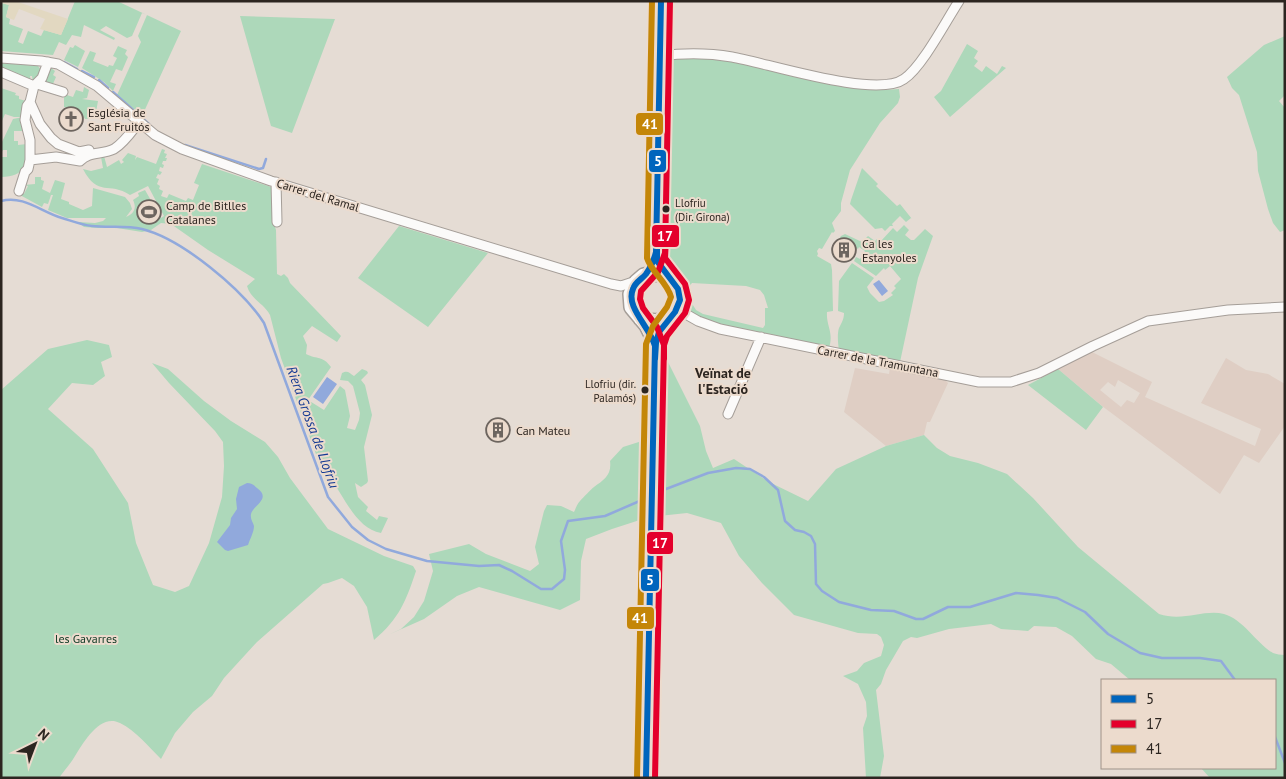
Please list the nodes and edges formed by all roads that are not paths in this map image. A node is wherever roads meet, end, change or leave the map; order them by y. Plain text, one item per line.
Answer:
1 (661, 1) edge
2 (959, 1) edge
3 (660, 56) junction
4 (1, 58) edge
5 (48, 62) junction
6 (1, 72) edge
7 (36, 85) junction
8 (63, 92) dead end
9 (30, 102) junction
10 (139, 122) junction
11 (103, 151) junction
12 (30, 160) junction
13 (276, 182) junction
14 (19, 191) dead end
15 (277, 222) dead end
16 (656, 252) junction
17 (643, 277) junction
18 (668, 277) junction
19 (611, 284) junction
20 (680, 297) junction
21 (632, 304) junction
22 (1285, 307) edge
23 (672, 316) junction
24 (641, 318) junction
25 (698, 321) junction
26 (761, 337) junction
27 (655, 344) junction
28 (728, 414) dead end
29 (646, 778) edge

1 - 3 main road
2 - 3 street
3 - 16 main road
4 - 5 street, Carrer del Ramal
5 - 7 street
5 - 10 street, Carrer del Ramal
6 - 7 street
7 - 8 street
7 - 9 street
9 - 11 street
9 - 12 street
10 - 11 street
10 - 13 street, Carrer del Ramal
11 - 12 street
12 - 14 street
13 - 15 street
13 - 19 street, Carrer del Ramal
16 - 17 main road
16 - 18 main road
17 - 18 main road
17 - 19 street, Carrer del Ramal
17 - 21 main road
18 - 20 main road
19 - 21 street, Carrer del Ramal
20 - 23 main road
20 - 25 street
21 - 24 main road
22 - 26 street, Carrer de la Tramuntana
23 - 24 main road
23 - 25 street, Carrer de la Tramuntana
23 - 27 main road
24 - 27 main road
25 - 26 street, Carrer de la Tramuntana
26 - 28 street
27 - 29 main road

